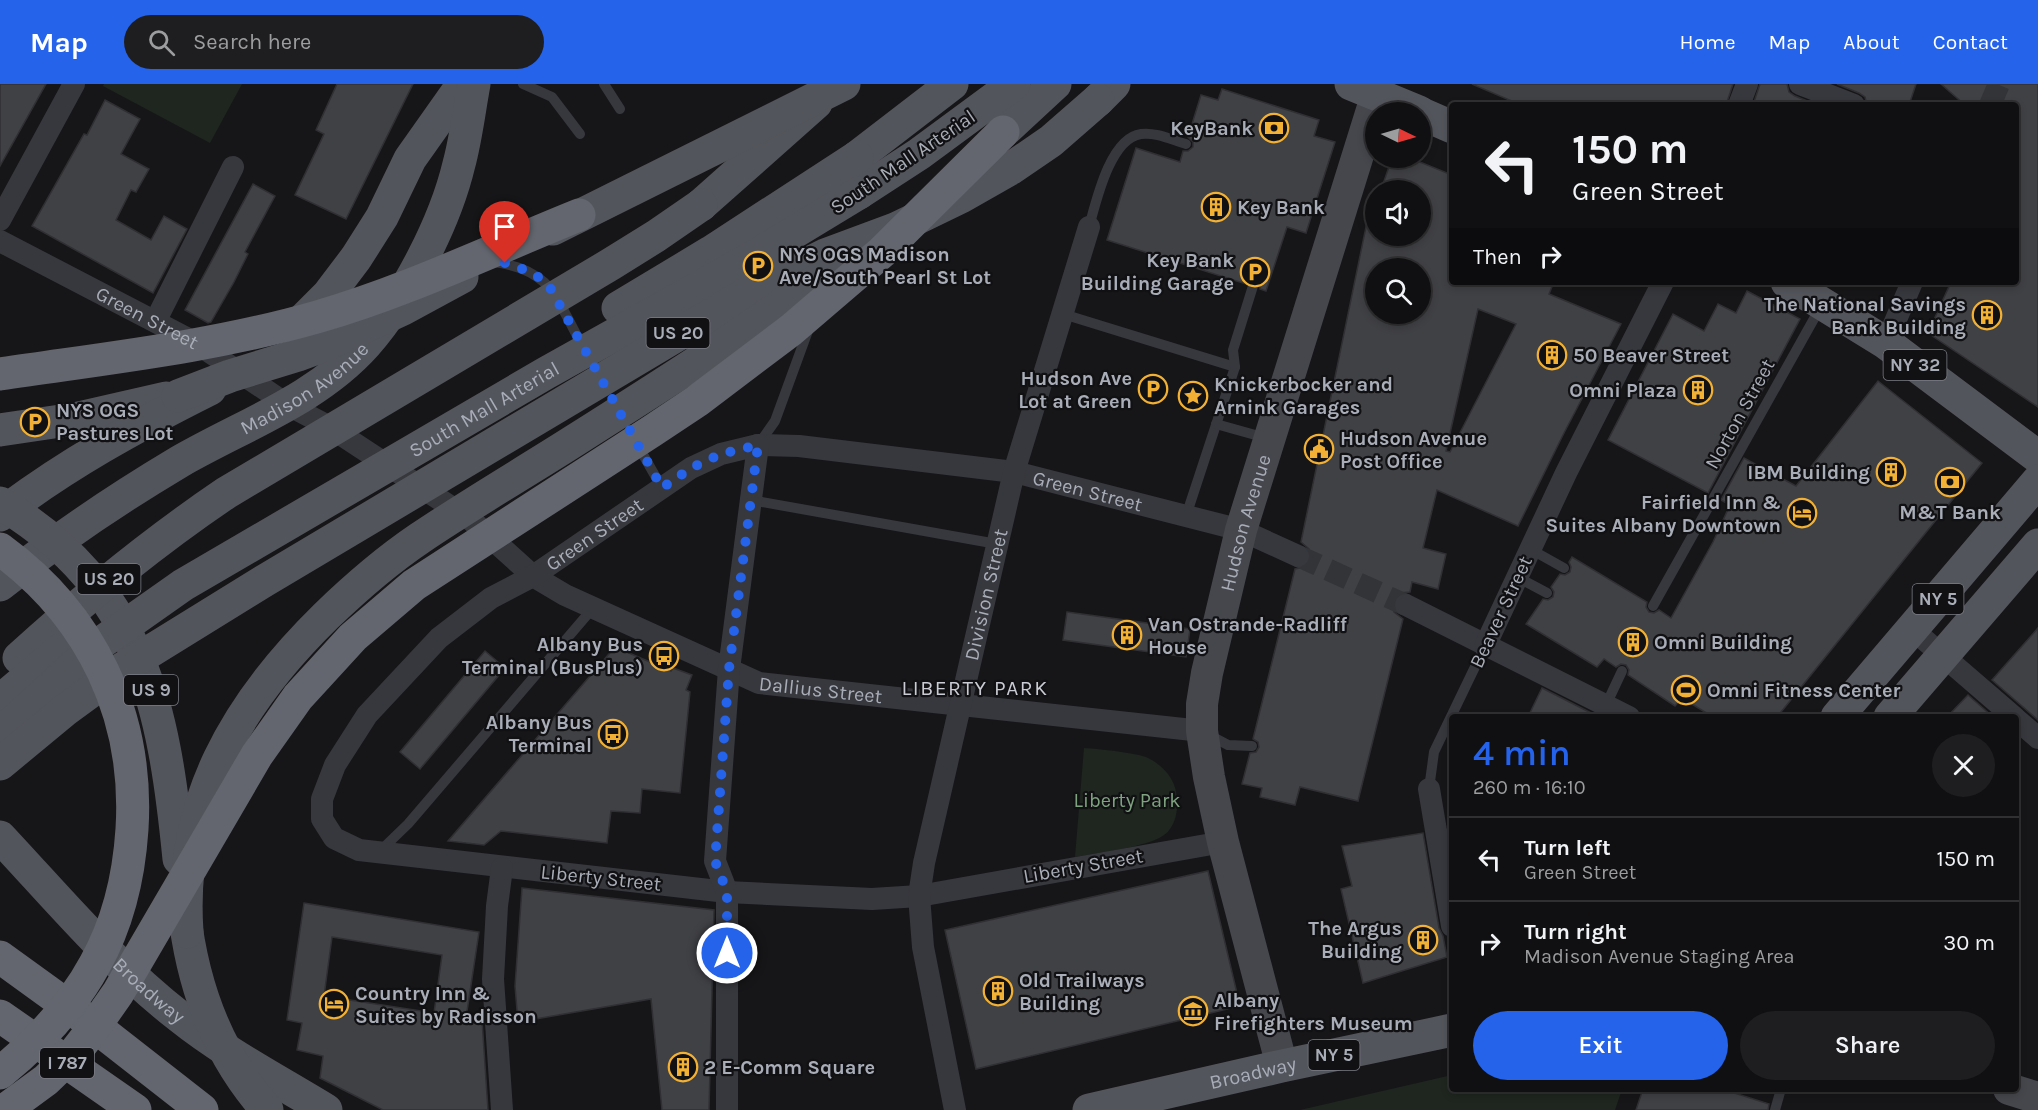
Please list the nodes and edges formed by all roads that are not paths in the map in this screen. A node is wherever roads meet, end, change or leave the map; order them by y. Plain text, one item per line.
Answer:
1 (74, 84) edge
2 (464, 84) edge
3 (474, 84) edge
4 (523, 84) edge
5 (604, 84) edge
6 (837, 84) edge
7 (844, 84) edge
8 (952, 84) edge
9 (1014, 84) edge
10 (1055, 84) edge
11 (1748, 84) edge
12 (1800, 84) edge
13 (1364, 89) edge
14 (1106, 92) edge
15 (1394, 102) edge
16 (1740, 102) edge
17 (1846, 102) edge
18 (620, 109) dead end
19 (1431, 118) edge
20 (1449, 126) edge
21 (1003, 132) junction
22 (580, 134) dead end
23 (1186, 144) dead end
24 (233, 167) dead end
25 (579, 215) junction
26 (0, 220) edge
27 (1089, 227) joint
28 (0, 241) edge
29 (435, 258) junction
30 (1661, 285) edge
31 (1792, 285) edge
32 (1911, 285) edge
33 (1253, 286) dead end
34 (1823, 303) junction
35 (1063, 314) junction
36 (814, 317) dead end
37 (156, 320) junction
38 (1886, 343) junction
39 (1235, 367) junction
40 (0, 374) edge
41 (240, 374) junction
42 (288, 405) junction
43 (1216, 424) junction
44 (0, 430) edge
45 (1269, 439) junction
46 (758, 445) junction
47 (2038, 457) edge
48 (1014, 472) junction
49 (2038, 482) edge
50 (662, 488) junction
51 (751, 500) junction
52 (0, 503) edge
53 (0, 515) edge
54 (1186, 516) junction
55 (1241, 530) junction
56 (998, 544) junction
57 (2038, 545) edge
58 (0, 549) edge
59 (1530, 549) junction
60 (1298, 556) tunnel mouth
61 (1564, 568) dead end
62 (533, 576) junction
63 (1517, 577) junction
64 (0, 585) edge
65 (1547, 593) dead end
66 (1406, 605) tunnel mouth
67 (1653, 606) dead end
68 (593, 608) junction
69 (1912, 629) junction
70 (1486, 644) junction
71 (1943, 655) junction
72 (729, 669) junction
73 (1622, 671) dead end
74 (0, 675) edge
75 (0, 701) edge
76 (960, 704) junction
77 (1606, 705) junction
78 (1452, 714) edge
79 (1623, 714) edge
80 (1840, 714) edge
81 (1893, 714) edge
82 (2010, 714) edge
83 (1449, 721) edge
84 (2019, 721) edge
85 (1202, 730) junction
86 (0, 734) edge
87 (2038, 738) edge
88 (1252, 746) dead end
89 (0, 764) edge
90 (1429, 789) joint
91 (0, 837) edge
92 (1224, 842) junction
93 (379, 853) junction
94 (502, 868) junction
95 (727, 892) junction
96 (919, 896) junction
97 (1449, 908) edge
98 (187, 932) junction
99 (0, 957) edge
100 (0, 1016) edge
101 (1449, 1031) edge
102 (1282, 1066) junction
103 (0, 1073) edge
104 (1780, 1092) edge
105 (2019, 1092) edge
106 (2038, 1098) edge
107 (4, 1110) edge
108 (135, 1110) edge
109 (202, 1110) edge
110 (267, 1110) edge
111 (326, 1110) edge
112 (502, 1110) edge
113 (727, 1110) edge
114 (955, 1110) edge
115 (1089, 1110) edge
116 (1775, 1110) edge

1 - 26 street
2 - 41 main road
3 - 29 main road, Madison Avenue
4 - 22 lane
5 - 18 lane
6 - 74 main road, US 20, bridge
7 - 25 main road, bridge
8 - 75 main road, South Mall Arterial, bridge
9 - 86 main road, South Mall Arterial, bridge
10 - 21 main road
11 - 16 street
12 - 17 street
13 - 15 main road
13 - 45 street, Hudson Avenue
14 - 89 main road, US 20, bridge
19 - 20 main road
21 - 98 main road, bridge
21 - 107 highway, bridge
23 - 27 lane
24 - 37 street
25 - 40 highway, bridge
25 - 44 main road, bridge
27 - 35 street, Division Street
28 - 37 street, Green Street
29 - 42 main road, Madison Avenue
29 - 50 lane
30 - 59 street, Beaver Street
31 - 34 main road, NY 32
32 - 38 street
33 - 39 lane
34 - 38 main road, NY 32
34 - 67 lane, Norton Street
35 - 39 lane
35 - 48 street, Division Street
36 - 46 lane
37 - 41 street, Green Street
38 - 47 main road, NY 32
39 - 43 lane
41 - 42 street, Green Street
41 - 53 main road
42 - 62 street, Green Street
42 - 64 main road, Madison Avenue
43 - 45 lane
43 - 54 lane
45 - 55 street, Hudson Avenue
46 - 48 street, Green Street
46 - 50 street, Green Street
46 - 51 street
48 - 54 street, Green Street
48 - 56 street, Division Street
49 - 69 main road, NY 5
50 - 62 street, Green Street
51 - 56 lane
51 - 72 street
52 - 98 main road, US 9, bridge
54 - 55 street, Green Street
55 - 60 street, Green Street
55 - 85 street, Hudson Avenue
56 - 76 street, Division Street
57 - 71 main road, NY 5
58 - 103 highway, bridge
59 - 61 lane
59 - 63 street, Beaver Street
62 - 68 street, Dallius Street
62 - 93 street, Liberty Street
63 - 65 lane
63 - 70 street, Beaver Street
66 - 70 street
68 - 72 street, Dallius Street
68 - 93 lane
69 - 71 street
69 - 80 main road, NY 5
70 - 77 street
70 - 78 lane, Beaver Street
71 - 81 main road, NY 5
71 - 82 street
72 - 76 street, Dallius Street
72 - 95 street
73 - 77 lane
76 - 85 street, Dallius Street
76 - 96 street, Division Street
77 - 79 street
83 - 90 lane, Beaver Street
84 - 87 street
85 - 88 lane
85 - 92 street, Hudson Avenue
90 - 97 street, Beaver Street
91 - 111 main road, Broadway
92 - 96 street, Liberty Street
92 - 102 street, Hudson Avenue
93 - 94 street, Liberty Street
94 - 95 street, Liberty Street
94 - 112 street
95 - 96 street, Liberty Street
95 - 113 street
96 - 114 street, Division Street
98 - 110 main road, US 9, bridge
99 - 109 highway
100 - 108 highway, I 787
101 - 102 main road, Broadway / NY 5
102 - 115 main road, Broadway / NY 5
104 - 116 lane
105 - 106 street

